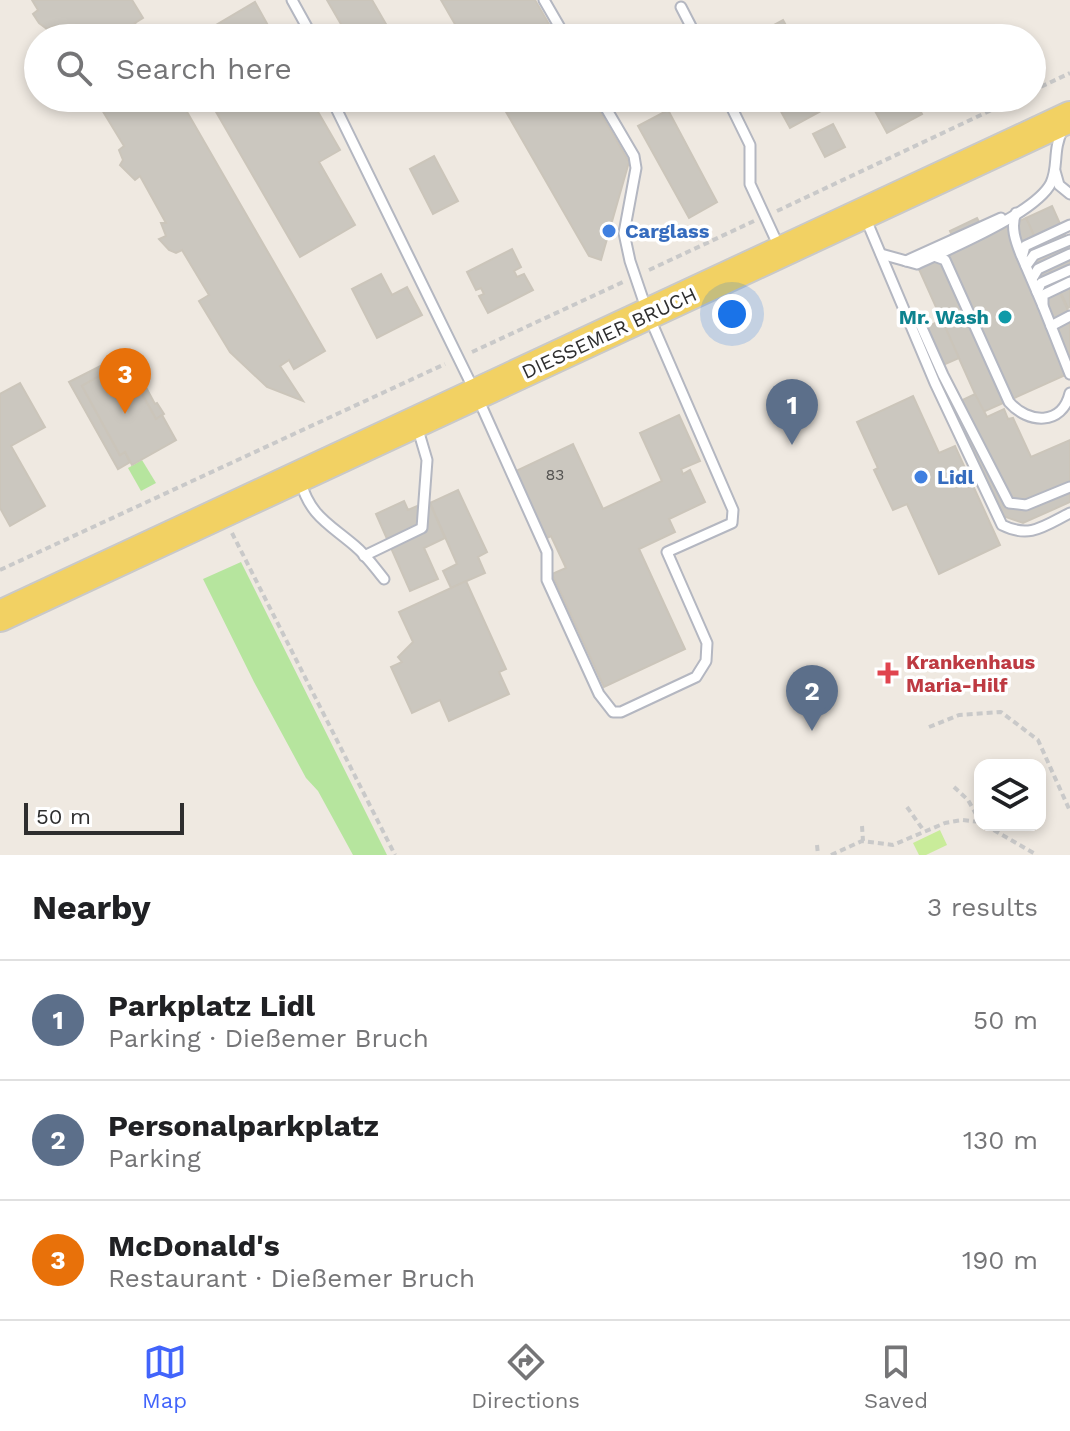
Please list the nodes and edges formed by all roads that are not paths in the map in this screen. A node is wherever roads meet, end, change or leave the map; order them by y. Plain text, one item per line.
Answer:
1 (292, 0) edge
2 (544, 0) edge
3 (681, 7) dead end
4 (305, 24) edge
5 (558, 24) edge
6 (690, 24) edge
7 (338, 112) edge
8 (608, 112) edge
9 (734, 112) edge
10 (1070, 117) edge
11 (1055, 169) junction
12 (1070, 194) edge
13 (1016, 213) junction
14 (863, 214) junction
15 (1070, 225) edge
16 (1070, 240) edge
17 (782, 252) junction
18 (881, 254) junction
19 (1070, 254) edge
20 (934, 256) junction
21 (906, 261) junction
22 (1024, 262) junction
23 (1070, 270) edge
24 (1032, 279) junction
25 (1070, 282) edge
26 (1037, 292) junction
27 (1043, 306) junction
28 (648, 314) junction
29 (1070, 316) edge
30 (918, 319) dead end
31 (1051, 326) junction
32 (1070, 374) edge
33 (1070, 393) edge
34 (476, 394) junction
35 (416, 423) junction
36 (299, 477) junction
37 (1070, 487) edge
38 (1070, 513) edge
39 (364, 556) junction
40 (384, 579) dead end
41 (0, 616) edge

1 - 4 lane
2 - 5 lane
3 - 6 lane
7 - 34 lane
8 - 28 lane
9 - 17 lane
10 - 11 lane
10 - 14 main road, DIESSEMER BRUCH
11 - 12 lane
11 - 13 lane
13 - 20 lane
13 - 21 lane
13 - 22 lane
14 - 17 main road, DIESSEMER BRUCH
14 - 18 lane
15 - 22 lane
16 - 22 lane
17 - 28 main road, DIESSEMER BRUCH
18 - 21 lane
18 - 38 lane
19 - 24 lane
20 - 21 lane
20 - 33 lane
22 - 24 lane
23 - 26 lane
24 - 26 lane
25 - 27 lane
26 - 27 lane
27 - 31 lane
28 - 34 main road, DIESSEMER BRUCH
28 - 34 lane
29 - 31 lane
30 - 37 lane
31 - 32 lane
34 - 35 main road, DIESSEMER BRUCH
35 - 36 main road, DIESSEMER BRUCH
35 - 39 lane
36 - 39 lane
36 - 41 main road, DIESSEMER BRUCH
39 - 40 lane

